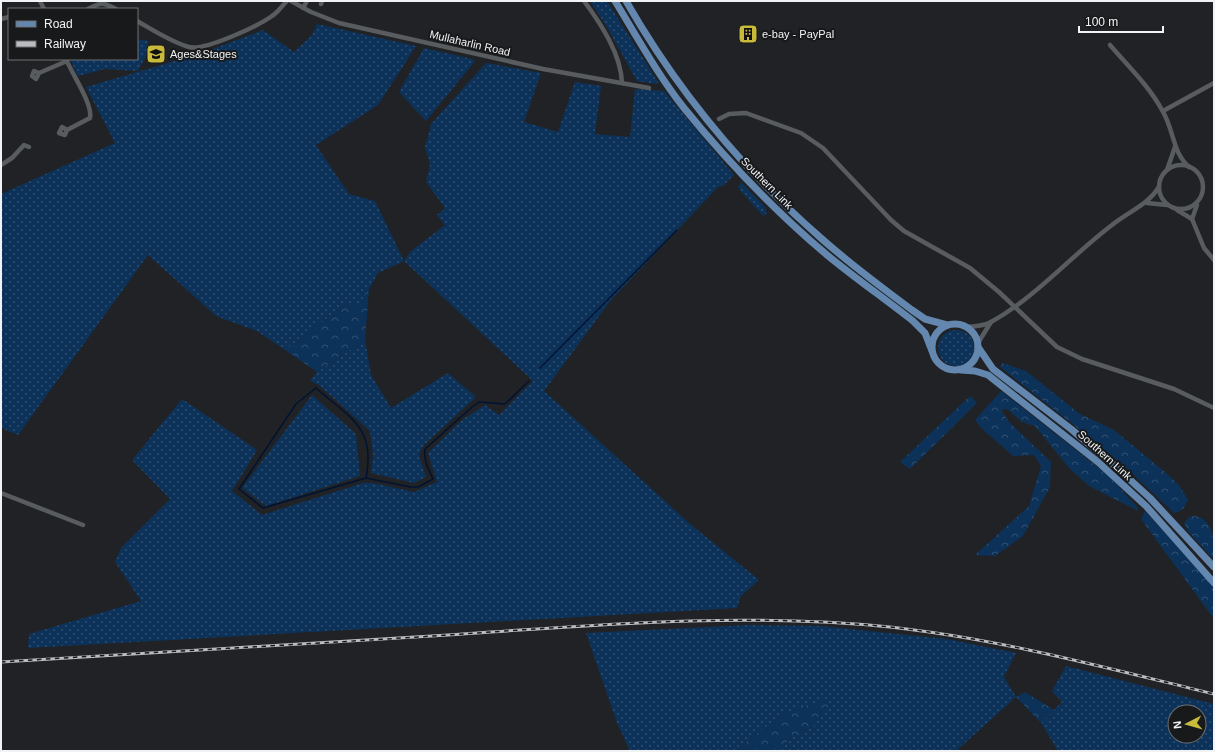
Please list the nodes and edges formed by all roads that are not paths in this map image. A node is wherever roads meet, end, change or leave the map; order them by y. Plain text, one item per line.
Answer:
1 (287, 1) edge
2 (291, 1) edge
3 (307, 1) edge
4 (584, 1) edge
5 (615, 1) edge
6 (626, 1) edge
7 (90, 8) edge
8 (114, 8) edge
9 (303, 8) junction
10 (138, 22) edge
11 (1110, 45) dead end
12 (66, 60) edge
13 (39, 73) dead end
14 (622, 83) junction
15 (1214, 83) edge
16 (649, 88) dead end
17 (1163, 111) junction
18 (719, 119) dead end
19 (67, 130) dead end
20 (29, 147) dead end
21 (1175, 147) junction
22 (1, 165) edge
23 (1189, 167) junction
24 (1166, 170) junction
25 (1158, 187) junction
26 (1199, 200) junction
27 (1147, 203) junction
28 (1167, 205) junction
29 (1174, 209) junction
30 (1192, 219) junction
31 (1214, 260) edge
32 (1015, 306) junction
33 (991, 322) junction
34 (947, 325) junction
35 (968, 327) junction
36 (978, 345) junction
37 (932, 351) junction
38 (962, 370) junction
39 (1214, 408) edge
40 (1, 493) edge
41 (83, 525) dead end
42 (1214, 567) edge
43 (1214, 583) edge

1 - 10 street
2 - 9 street, Mullaharlin Road
3 - 9 street
4 - 14 street
5 - 37 main road, Southern Link
6 - 34 main road, Southern Link
7 - 8 street
9 - 14 street, Mullaharlin Road
11 - 17 street
12 - 13 street
12 - 19 street
14 - 16 street, Mullaharlin Road
15 - 17 street
17 - 21 street
18 - 32 street
20 - 22 street
21 - 23 street
21 - 24 street
23 - 24 street
23 - 26 street
24 - 25 street
25 - 27 street
25 - 28 street
26 - 29 street
26 - 30 street
27 - 28 street
27 - 32 street
28 - 29 street
29 - 30 street
30 - 31 street
32 - 33 street
32 - 39 street
33 - 35 street
33 - 36 street
34 - 35 main road
34 - 37 main road
35 - 36 main road
36 - 38 main road
36 - 42 main road, Southern Link
37 - 38 main road
38 - 43 main road, Southern Link
40 - 41 street

